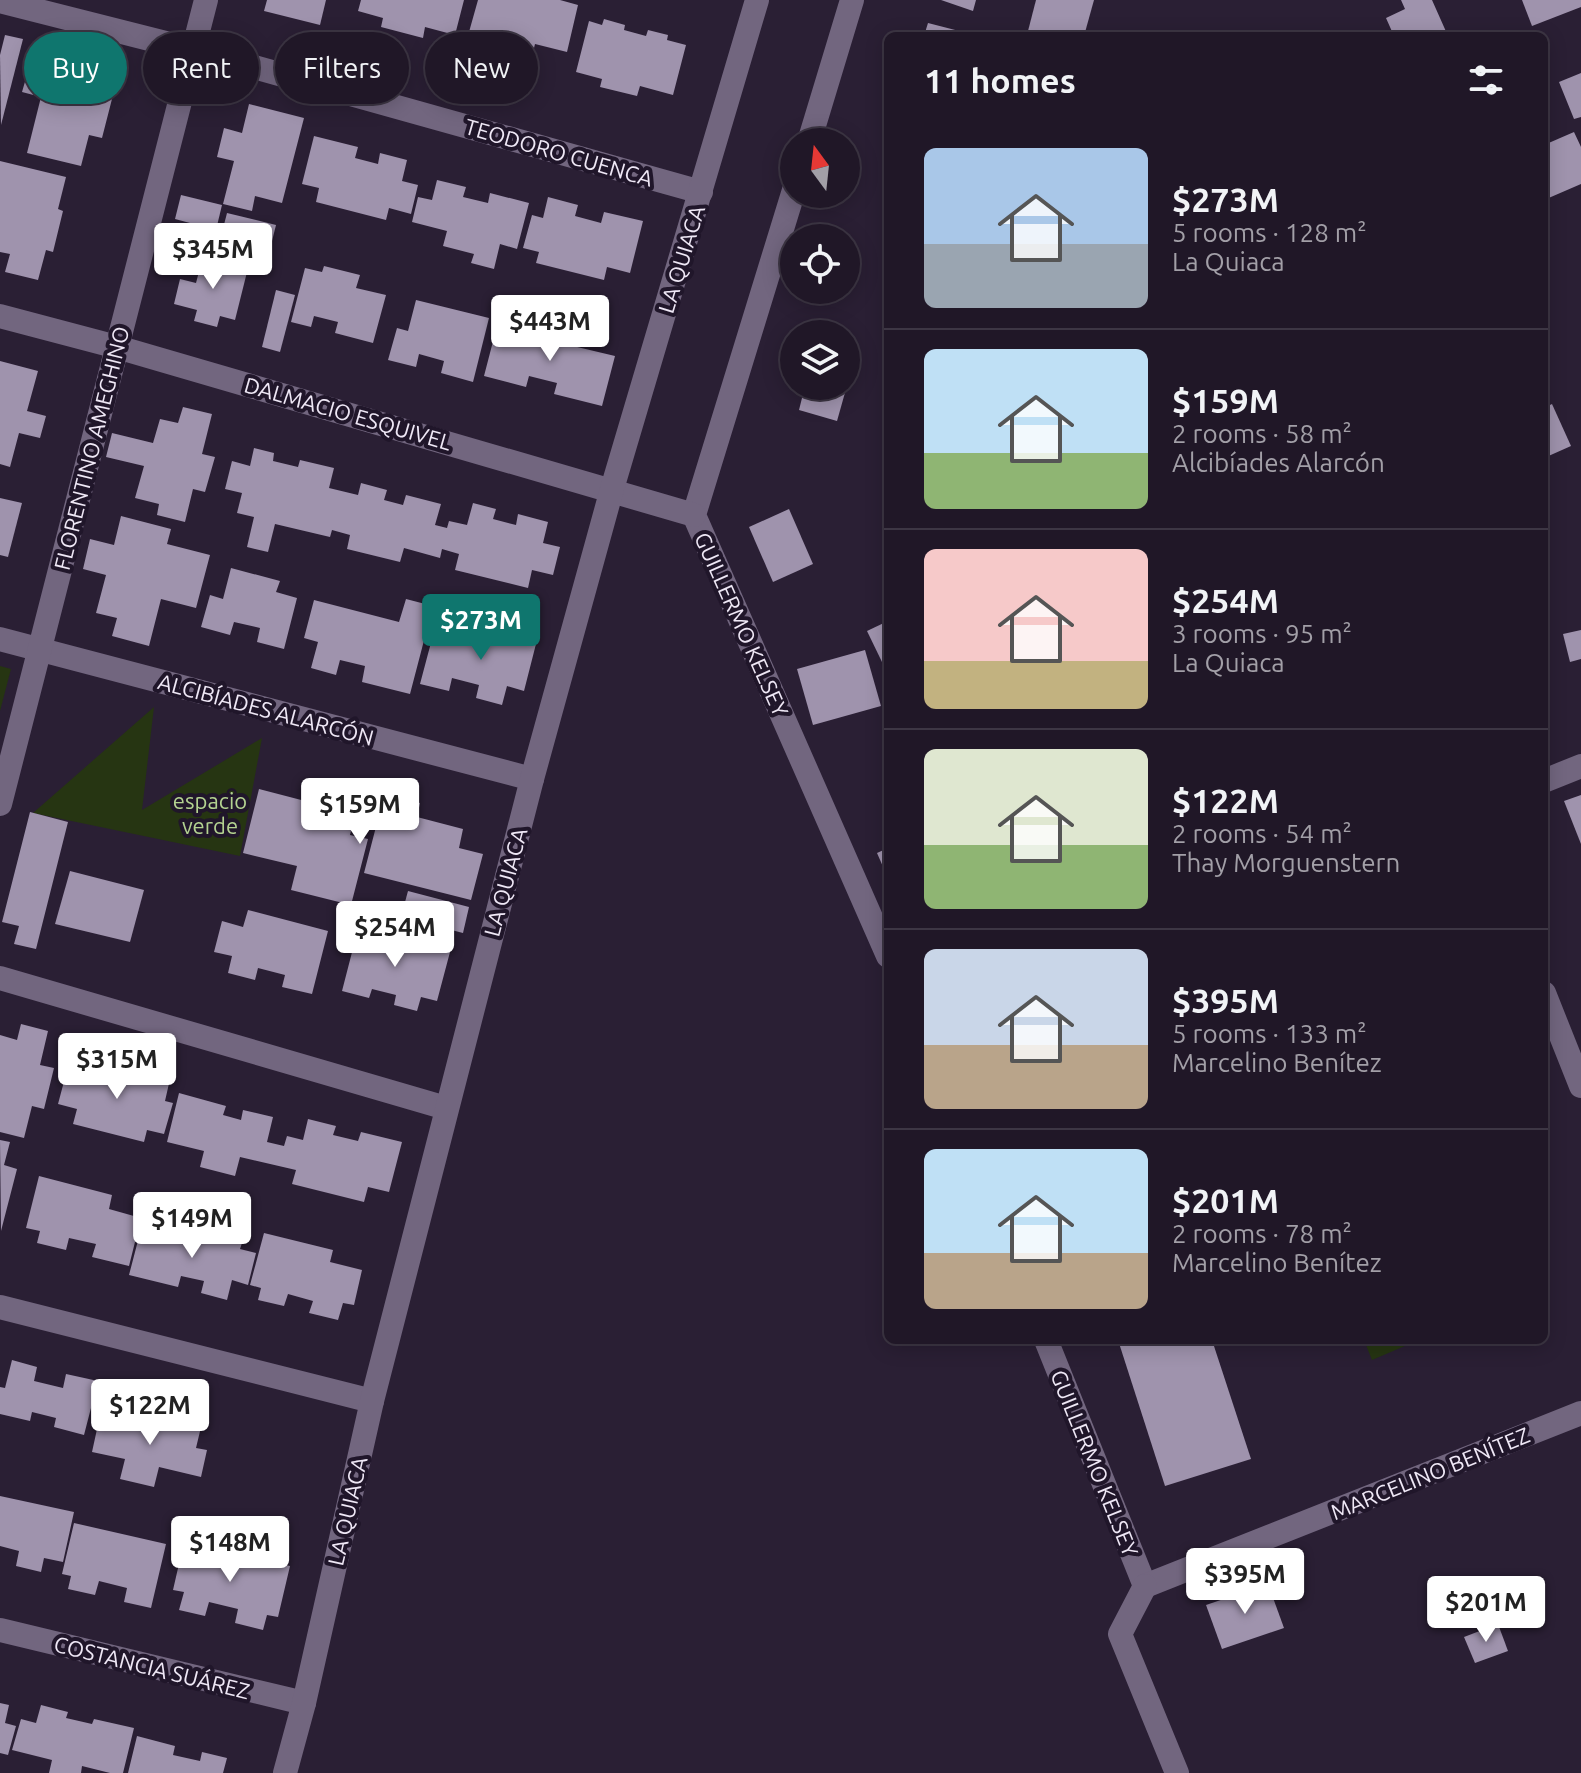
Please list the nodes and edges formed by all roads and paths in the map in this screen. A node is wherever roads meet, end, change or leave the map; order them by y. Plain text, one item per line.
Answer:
1 (206, 0) edge
2 (757, 0) edge
3 (852, 0) edge
4 (0, 1) edge
5 (198, 32) edge
6 (143, 37) edge
7 (259, 68) edge
8 (179, 104) edge
9 (813, 128) edge
10 (701, 192) junction
11 (788, 208) edge
12 (0, 316) edge
13 (117, 347) junction
14 (612, 489) junction
15 (694, 515) junction
16 (0, 639) edge
17 (40, 650) junction
18 (1581, 766) edge
19 (532, 779) junction
20 (1548, 779) edge
21 (0, 804) edge
22 (884, 947) edge
23 (0, 978) edge
24 (1548, 1003) edge
25 (1581, 1086) edge
26 (446, 1108) junction
27 (0, 1307) edge
28 (1048, 1344) edge
29 (372, 1401) junction
30 (1581, 1413) edge
31 (1145, 1586) junction
32 (0, 1630) edge
33 (304, 1703) junction
34 (285, 1773) edge
35 (1177, 1773) edge

1 - 5 street, FLORENTINO AMEGHINO
2 - 10 street, LA QUIACA
3 - 9 street
4 - 6 street, TEODORO CUENCA
7 - 10 street, TEODORO CUENCA
8 - 13 street, FLORENTINO AMEGHINO
10 - 14 street, LA QUIACA
11 - 15 street, GUILLERMO KELSEY
12 - 13 street, DALMACIO ESQUIVEL
13 - 14 street, DALMACIO ESQUIVEL
13 - 17 street, FLORENTINO AMEGHINO
14 - 15 street, DALMACIO ESQUIVEL
14 - 19 street, LA QUIACA
15 - 22 street, GUILLERMO KELSEY
16 - 17 street, ALCIBÍADES ALARCÓN
17 - 19 street, ALCIBÍADES ALARCÓN
17 - 21 street, FLORENTINO AMEGHINO
18 - 20 street
19 - 26 street, LA QUIACA
23 - 26 street
24 - 25 street
26 - 29 street, LA QUIACA
27 - 29 street
28 - 31 street, GUILLERMO KELSEY
29 - 33 street, LA QUIACA
30 - 31 street, MARCELINO BENÍTEZ
31 - 35 street
32 - 33 street, COSTANCIA SUÁREZ
33 - 34 street, LA QUIACA

